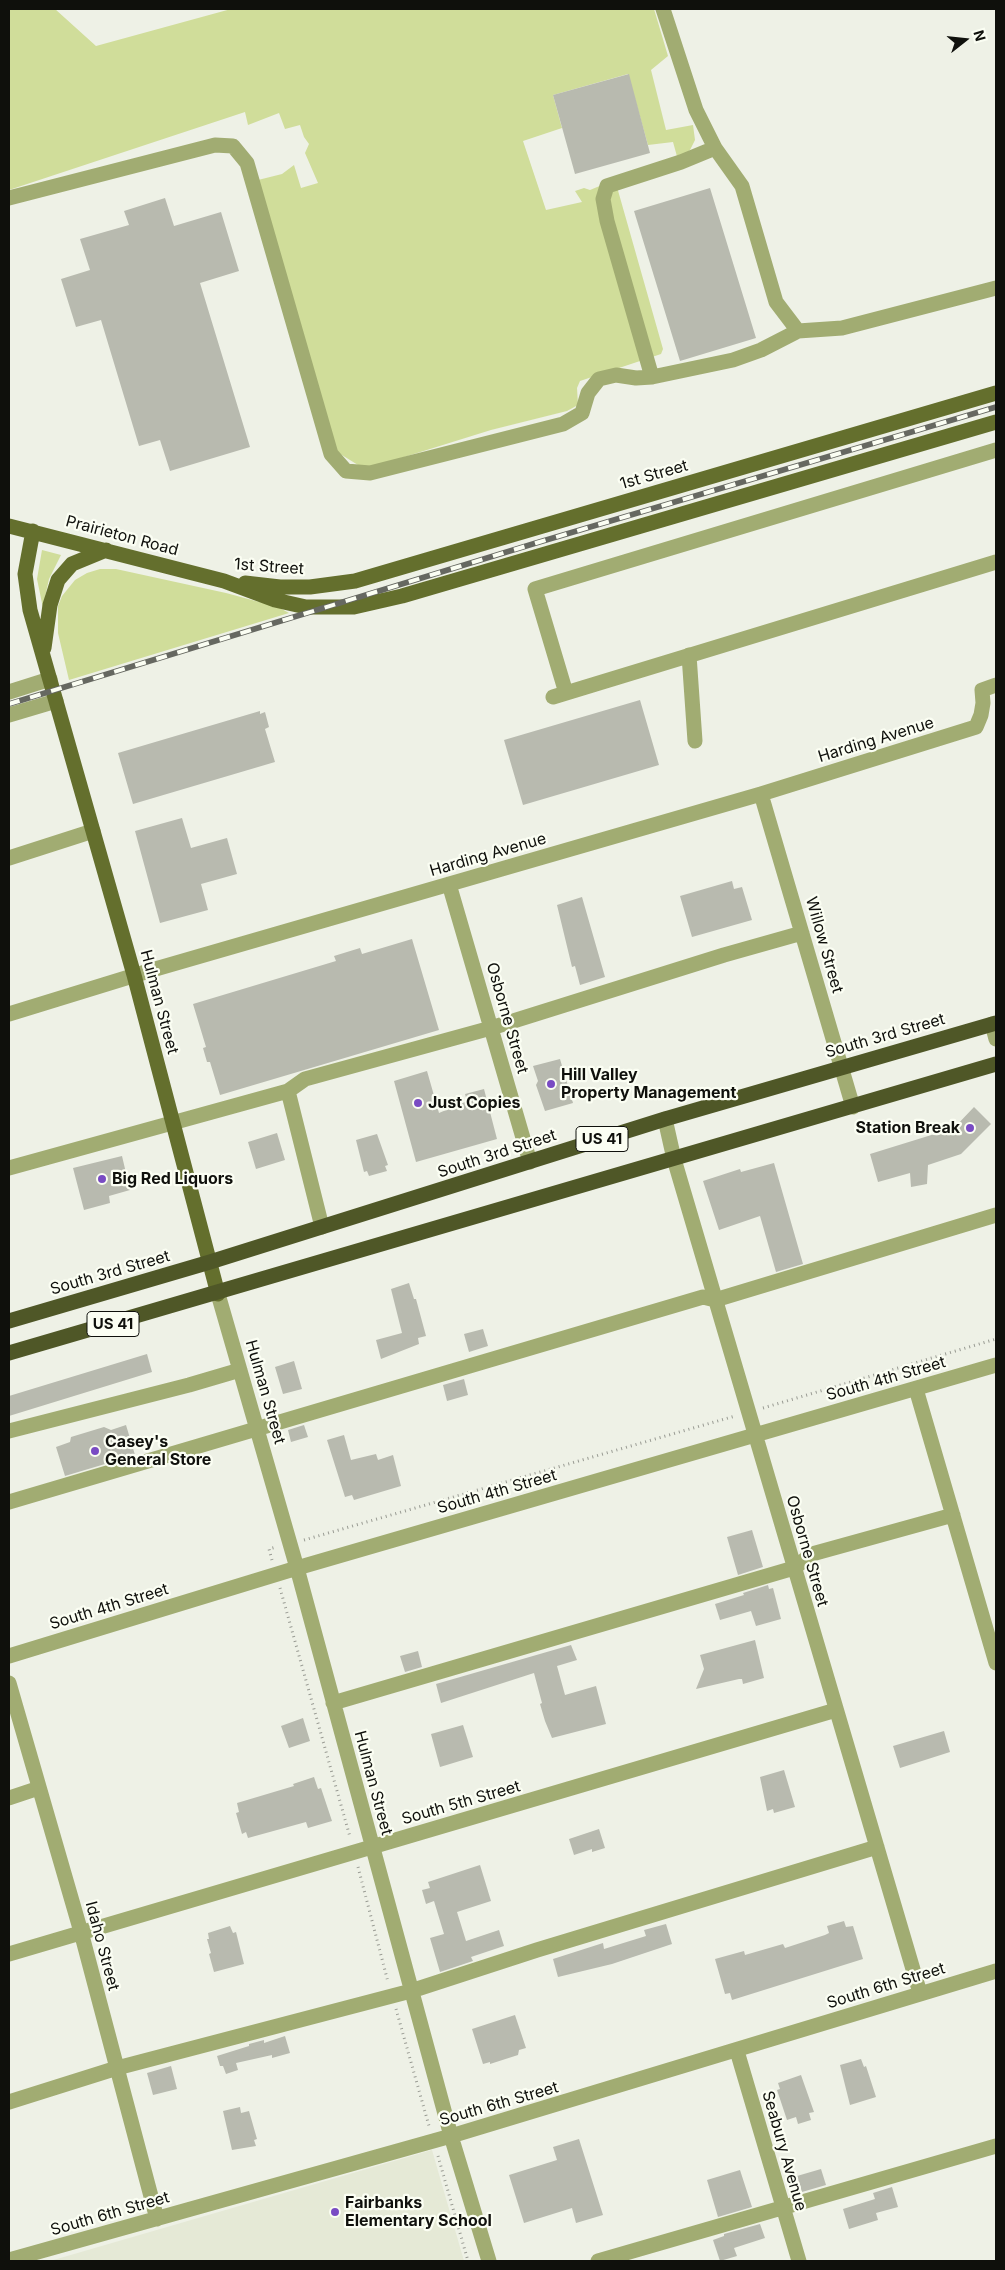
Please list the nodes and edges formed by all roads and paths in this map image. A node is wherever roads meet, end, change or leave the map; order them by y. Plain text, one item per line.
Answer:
1 (664, 9) edge
2 (715, 148) junction
3 (9, 198) edge
4 (996, 288) edge
5 (798, 332) junction
6 (652, 377) junction
7 (996, 394) edge
8 (996, 422) edge
9 (996, 450) edge
10 (9, 523) edge
11 (33, 531) junction
12 (106, 550) junction
13 (996, 562) edge
14 (224, 581) junction
15 (42, 654) junction
16 (689, 655) junction
17 (50, 679) junction
18 (996, 686) edge
19 (9, 692) edge
20 (56, 701) junction
21 (9, 715) edge
22 (695, 742) dead end
23 (761, 794) junction
24 (93, 831) junction
25 (9, 858) edge
26 (449, 884) junction
27 (802, 933) junction
28 (134, 975) junction
29 (9, 1014) edge
30 (491, 1028) junction
31 (995, 1029) edge
32 (996, 1064) edge
33 (841, 1066) junction
34 (288, 1091) junction
35 (853, 1107) junction
36 (665, 1119) junction
37 (173, 1122) junction
38 (674, 1158) junction
39 (530, 1162) junction
40 (9, 1168) edge
41 (996, 1215) edge
42 (322, 1228) junction
43 (210, 1262) junction
44 (218, 1294) junction
45 (715, 1300) junction
46 (9, 1321) edge
47 (996, 1339) edge
48 (9, 1354) edge
49 (996, 1365) edge
50 (240, 1370) junction
51 (916, 1389) junction
52 (748, 1412) junction
53 (257, 1427) junction
54 (9, 1431) edge
55 (755, 1436) junction
56 (9, 1502) edge
57 (953, 1515) junction
58 (290, 1543) junction
59 (297, 1568) junction
60 (794, 1568) junction
61 (276, 1574) junction
62 (9, 1656) edge
63 (996, 1663) edge
64 (9, 1683) edge
65 (333, 1703) junction
66 (836, 1710) junction
67 (39, 1788) junction
68 (9, 1798) edge
69 (877, 1847) junction
70 (372, 1848) junction
71 (354, 1853) junction
72 (81, 1932) junction
73 (9, 1954) edge
74 (996, 1971) edge
75 (411, 1991) junction
76 (920, 1992) junction
77 (392, 1996) junction
78 (736, 2051) junction
79 (117, 2068) junction
80 (9, 2102) edge
81 (451, 2136) junction
82 (433, 2142) junction
83 (996, 2146) edge
84 (783, 2209) junction
85 (157, 2219) junction
86 (9, 2260) edge
87 (468, 2261) edge
88 (489, 2261) edge
89 (598, 2261) edge
90 (799, 2261) edge

1 - 2 street
2 - 5 street
2 - 6 street
3 - 6 street
4 - 5 street
5 - 6 street
7 - 14 main road, 1st Street
8 - 14 main road, 1st Street
9 - 16 street
10 - 11 main road, Prairieton Road
11 - 12 main road, Prairieton Road
11 - 15 main road, Hulman Street
12 - 14 main road, Prairieton Road
12 - 15 main road
13 - 16 street
15 - 17 main road, Hulman Street
16 - 22 street
17 - 19 street
17 - 20 main road, Hulman Street
18 - 23 street, Harding Avenue
20 - 21 street
20 - 24 main road, Hulman Street
23 - 26 street, Harding Avenue
23 - 27 street, Willow Street
24 - 25 street
24 - 28 main road, Hulman Street
26 - 28 street, Harding Avenue
26 - 30 street, Osborne Street
27 - 30 street
27 - 33 street, Willow Street
28 - 29 street, Harding Avenue
28 - 37 main road, Hulman Street
30 - 34 street
30 - 39 street, Osborne Street
31 - 33 highway, South 3rd Street / US 41
32 - 35 highway, US 41
33 - 35 street, Willow Street
33 - 36 highway, South 3rd Street / US 41
34 - 37 street
34 - 42 street
35 - 38 highway, US 41
36 - 38 street, Osborne Street
36 - 39 highway, South 3rd Street / US 41
37 - 40 street
37 - 43 main road, Hulman Street
38 - 44 highway, US 41
38 - 45 street, Osborne Street
39 - 42 highway, South 3rd Street / US 41
41 - 45 street
42 - 43 highway, South 3rd Street / US 41
43 - 44 main road, Hulman Street
43 - 46 highway, South 3rd Street / US 41
44 - 48 highway, US 41
44 - 50 street, Hulman Street
45 - 52 street, Osborne Street
45 - 53 street
47 - 52 path
49 - 51 street, South 4th Street
50 - 53 street, Hulman Street
50 - 54 street
51 - 55 street, South 4th Street
51 - 57 street
52 - 55 street, Osborne Street
52 - 58 path
53 - 56 street
53 - 58 street, Hulman Street
55 - 59 street, South 4th Street
55 - 60 street, Osborne Street
57 - 60 street
57 - 63 street
58 - 59 street, Hulman Street
58 - 61 path
59 - 61 street, South 4th Street
59 - 65 street, Hulman Street
60 - 65 street
60 - 66 street, Osborne Street
61 - 62 street, South 4th Street
61 - 71 path
64 - 67 street, Idaho Street
65 - 70 street, Hulman Street
66 - 69 street, Osborne Street
66 - 70 street, South 5th Street
67 - 68 street
67 - 72 street, Idaho Street
69 - 75 street
69 - 76 street, Osborne Street
70 - 71 street, South 5th Street
70 - 75 street, Hulman Street
71 - 72 street, South 5th Street
71 - 77 path
72 - 73 street, South 5th Street
72 - 79 street, Idaho Street
74 - 76 street, South 6th Street
75 - 77 street
75 - 81 street, Hulman Street
76 - 78 street, South 6th Street
77 - 79 street
77 - 82 path
78 - 81 street, South 6th Street
78 - 84 street, Seabury Avenue
79 - 80 street
79 - 85 street, Idaho Street
81 - 82 street, South 6th Street
81 - 88 street, Hulman Street
82 - 85 street, South 6th Street
82 - 87 path
83 - 84 street
84 - 89 street
84 - 90 street, Seabury Avenue
85 - 86 street, South 6th Street

